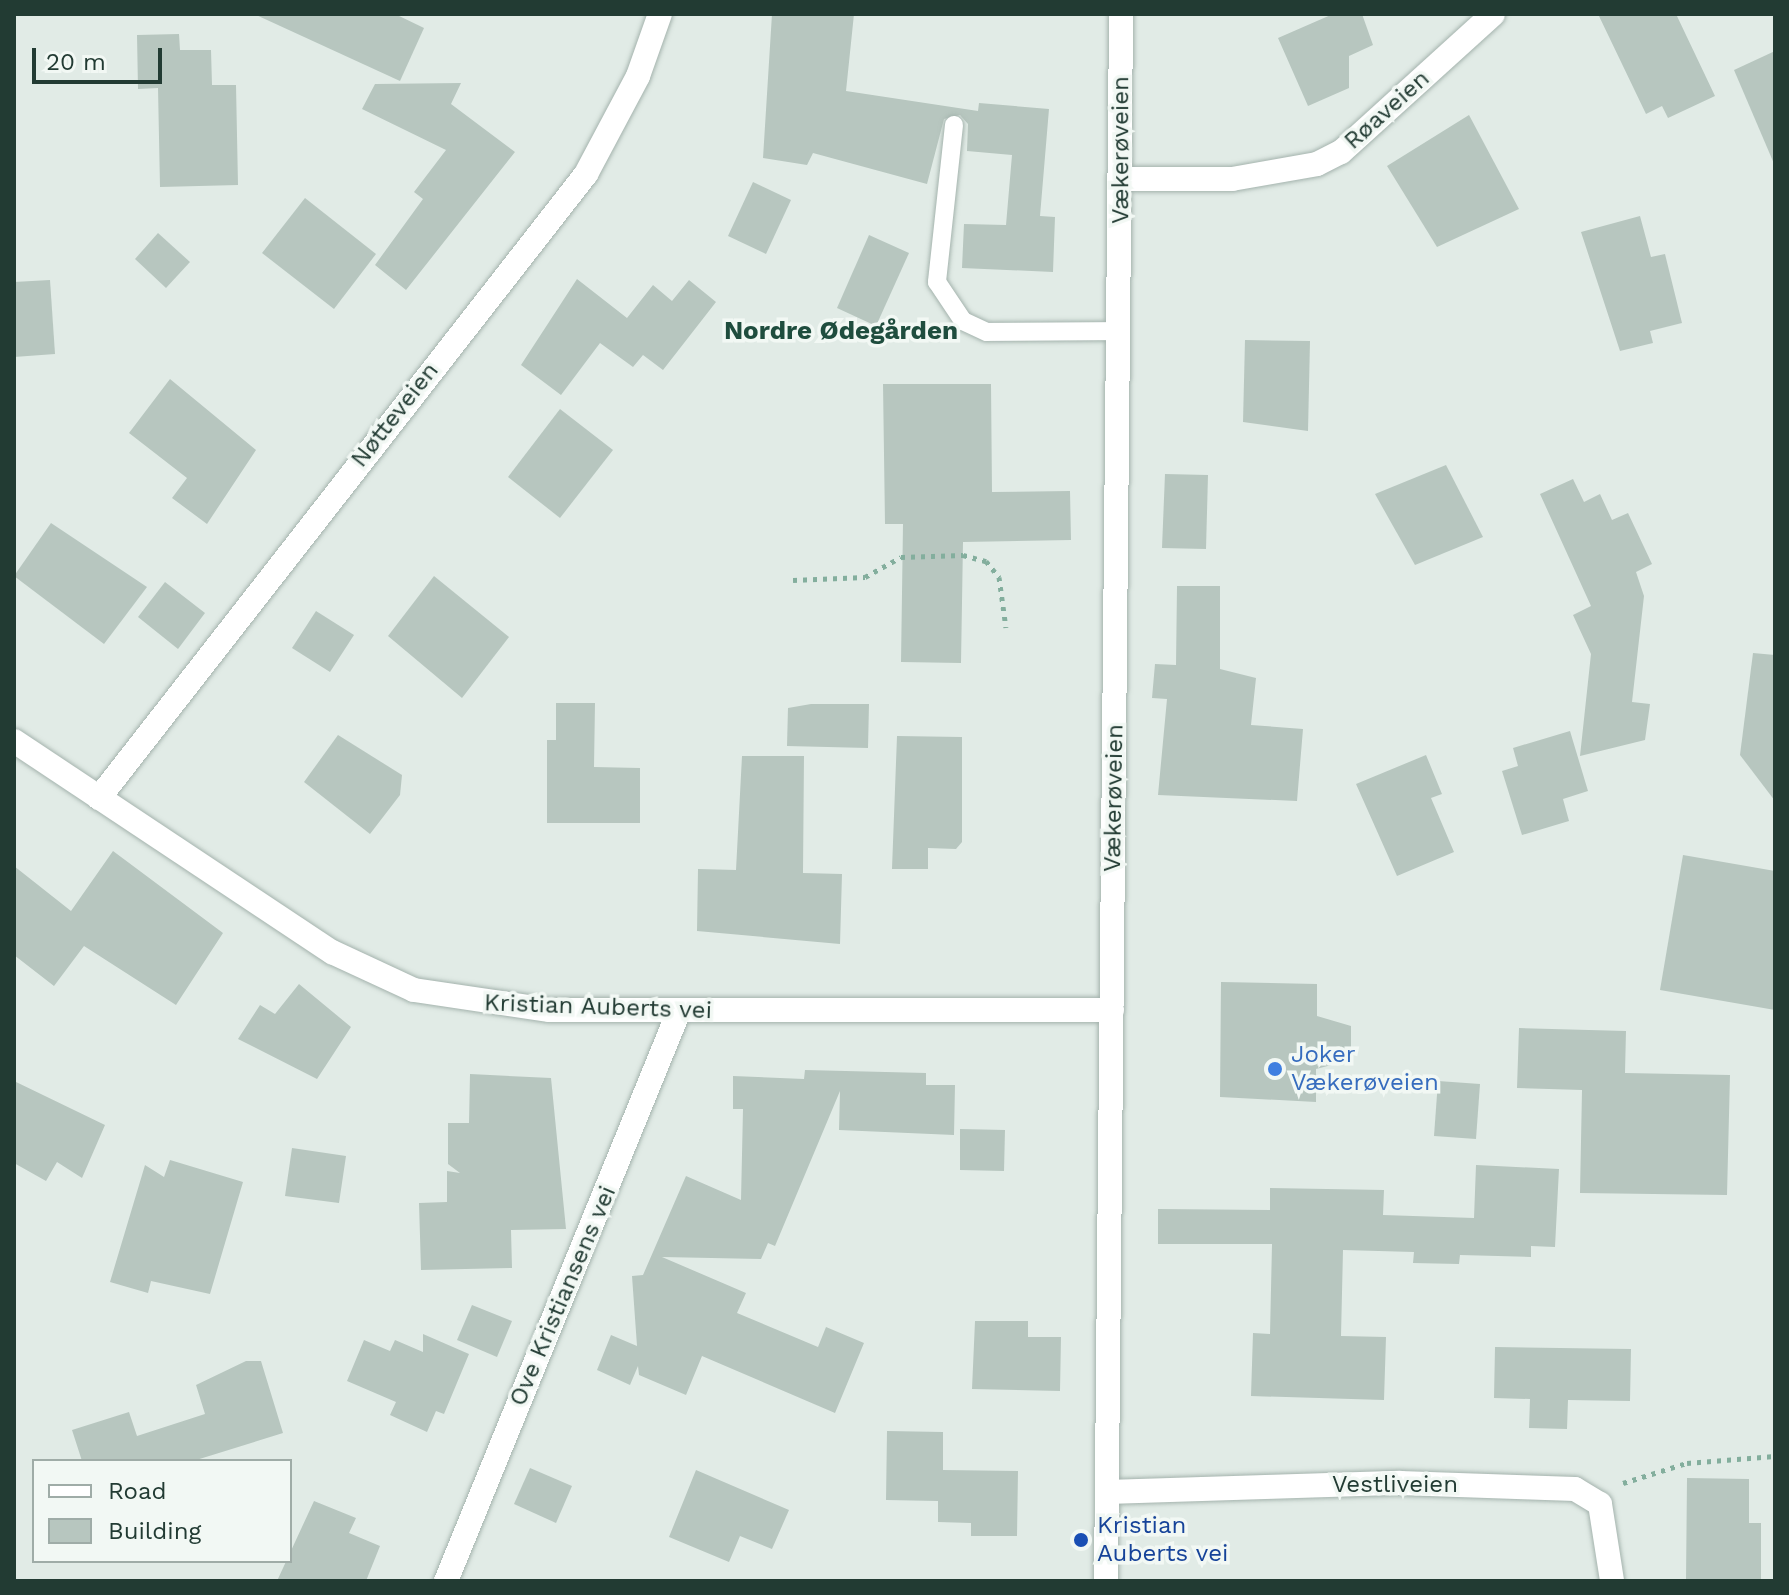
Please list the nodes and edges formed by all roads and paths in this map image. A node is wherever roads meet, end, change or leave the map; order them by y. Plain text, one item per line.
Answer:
1 (660, 14) edge
2 (1121, 14) edge
3 (1493, 14) edge
4 (954, 125) dead end
5 (1121, 179) junction
6 (1120, 331) junction
7 (793, 580) dead end
8 (1006, 628) dead end
9 (14, 741) edge
10 (99, 798) junction
11 (1112, 1010) junction
12 (679, 1011) junction
13 (1775, 1456) edge
14 (1107, 1492) junction
15 (1591, 1494) junction
16 (446, 1581) edge
17 (1106, 1581) edge
18 (1612, 1581) edge

1 - 10 street, Nøtteveien
2 - 5 street, Vækerøveien
3 - 5 street, Røaveien
4 - 6 lane
5 - 6 street, Vækerøveien
6 - 11 street, Vækerøveien
7 - 8 path
9 - 10 street, Kristian Auberts vei
10 - 12 street, Kristian Auberts vei
11 - 12 street, Kristian Auberts vei
11 - 14 street, Vækerøveien
12 - 16 street, Ove Kristiansens vei
13 - 15 path
14 - 15 street, Vestliveien
14 - 17 street, Vækerøveien
15 - 18 street

